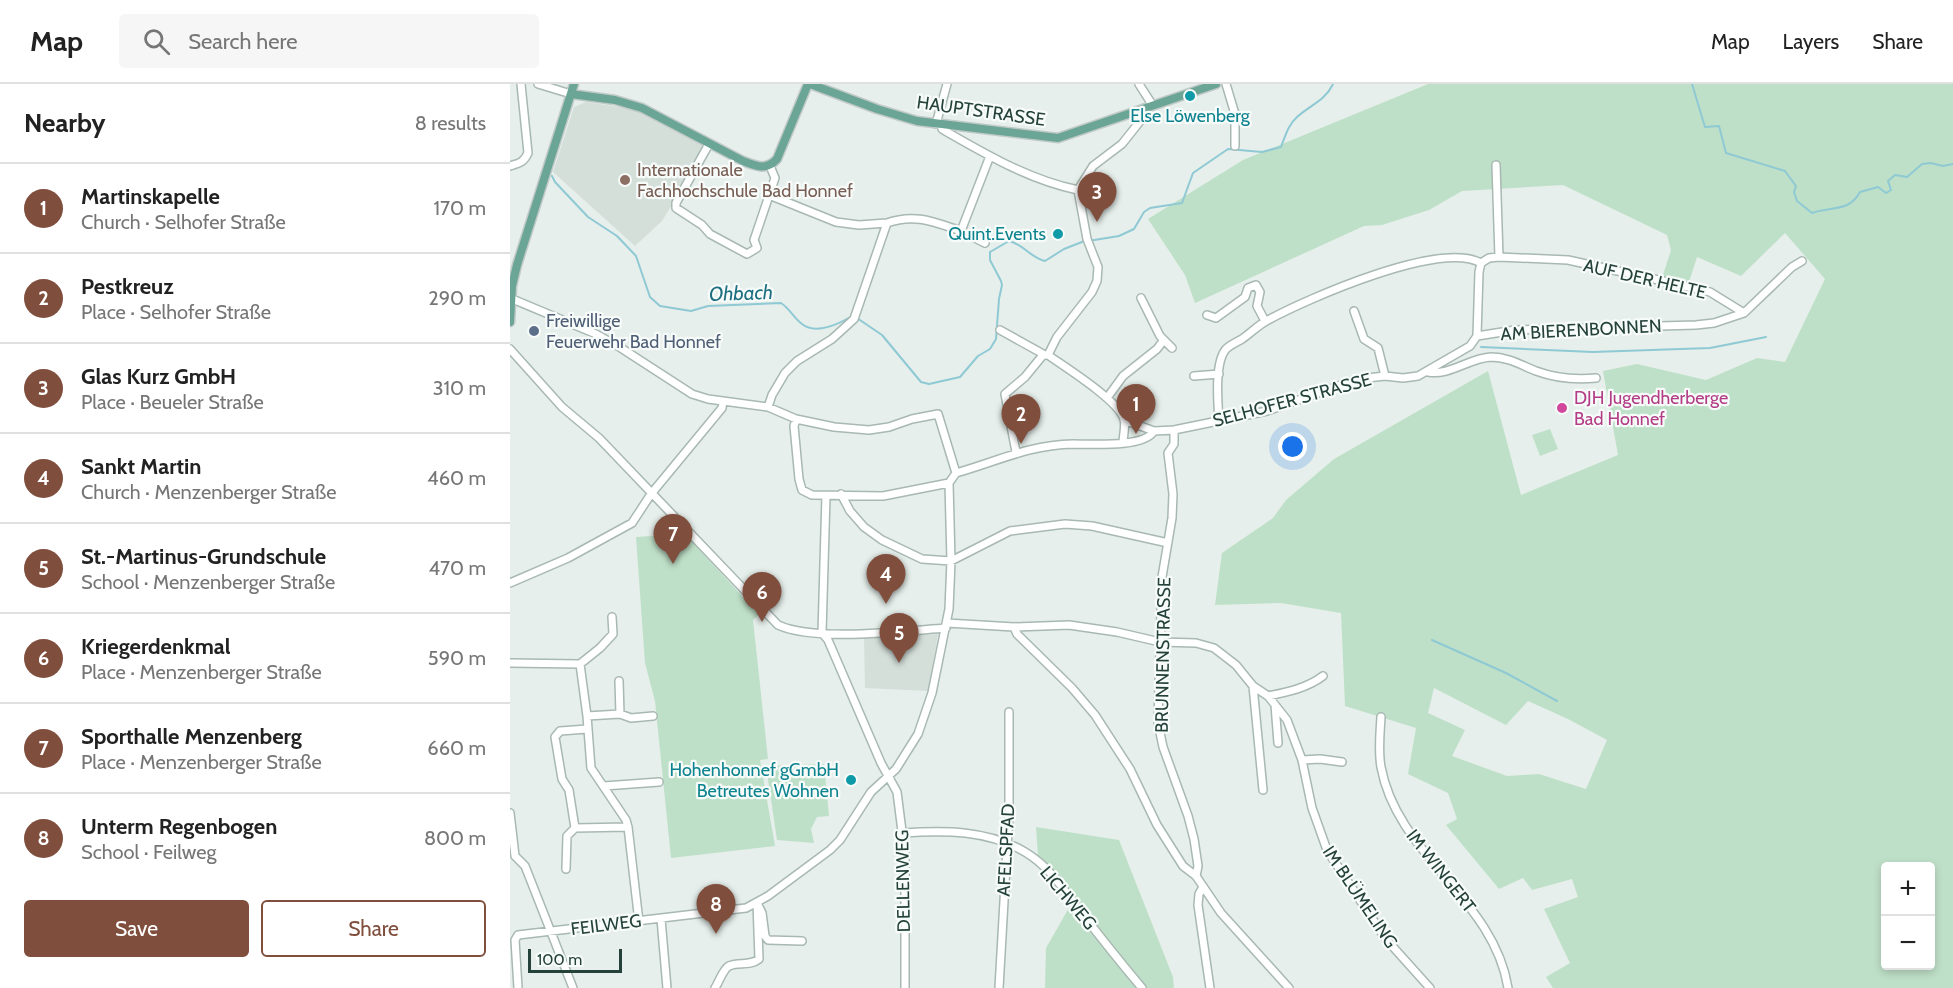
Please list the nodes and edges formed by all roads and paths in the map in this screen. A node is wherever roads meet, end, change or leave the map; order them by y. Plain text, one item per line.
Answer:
1 (521, 84) edge
2 (538, 84) edge
3 (574, 84) edge
4 (809, 84) edge
5 (947, 84) edge
6 (1140, 84) edge
7 (1216, 84) edge
8 (1226, 84) edge
9 (828, 88) edge
10 (571, 94) junction
11 (1149, 108) junction
12 (939, 124) junction
13 (709, 144) junction
14 (1235, 146) dead end
15 (990, 156) junction
16 (1496, 165) dead end
17 (510, 166) edge
18 (770, 166) junction
19 (1078, 190) junction
20 (769, 195) junction
21 (887, 223) junction
22 (961, 231) junction
23 (985, 243) dead end
24 (1499, 257) junction
25 (1802, 261) dead end
26 (1481, 263) junction
27 (510, 298) edge
28 (1141, 298) dead end
29 (1354, 311) dead end
30 (1744, 313) junction
31 (1207, 315) dead end
32 (1265, 321) junction
33 (510, 322) edge
34 (1000, 330) dead end
35 (1477, 336) junction
36 (1163, 341) junction
37 (1172, 348) dead end
38 (510, 349) edge
39 (1045, 355) junction
40 (1428, 372) junction
41 (1219, 374) junction
42 (1194, 376) dead end
43 (1385, 376) junction
44 (1596, 378) dead end
45 (1107, 398) junction
46 (723, 402) junction
47 (768, 407) junction
48 (796, 419) junction
49 (1124, 420) junction
50 (1219, 421) junction
51 (1174, 430) junction
52 (1154, 431) junction
53 (1123, 443) junction
54 (1016, 452) junction
55 (956, 473) junction
56 (949, 483) junction
57 (651, 494) junction
58 (841, 494) junction
59 (826, 496) junction
60 (1168, 543) junction
61 (951, 561) junction
62 (510, 583) edge
63 (612, 617) dead end
64 (946, 625) junction
65 (1012, 627) junction
66 (822, 633) junction
67 (1160, 642) junction
68 (510, 663) edge
69 (580, 664) junction
70 (1323, 676) dead end
71 (619, 681) dead end
72 (1253, 686) junction
73 (1268, 696) junction
74 (1275, 703) junction
75 (1009, 712) dead end
76 (620, 714) junction
77 (587, 716) junction
78 (653, 716) dead end
79 (1381, 717) dead end
80 (587, 729) junction
81 (1278, 743) dead end
82 (1302, 760) junction
83 (1342, 762) dead end
84 (887, 776) junction
85 (659, 782) dead end
86 (604, 786) junction
87 (1263, 790) dead end
88 (510, 813) edge
89 (628, 827) junction
90 (575, 828) junction
91 (512, 832) edge
92 (903, 833) junction
93 (1007, 844) junction
94 (515, 856) junction
95 (510, 863) edge
96 (566, 869) dead end
97 (1196, 876) junction
98 (1203, 887) junction
99 (757, 903) junction
100 (661, 919) junction
101 (639, 922) junction
102 (551, 932) junction
103 (802, 941) dead end
104 (518, 988) edge
105 (573, 988) edge
106 (667, 988) edge
107 (715, 988) edge
108 (905, 988) edge
109 (999, 988) edge
110 (1142, 988) edge
111 (1210, 988) edge
112 (1289, 988) edge
113 (1430, 988) edge
114 (1508, 988) edge

1 - 17 street
2 - 10 street
3 - 10 main road
4 - 9 main road, HAUPTSTRASSE
4 - 18 main road
5 - 12 street
6 - 11 street
7 - 11 main road, HAUPTSTRASSE
8 - 14 street
9 - 12 main road, HAUPTSTRASSE
10 - 13 main road
10 - 27 main road
11 - 12 main road, HAUPTSTRASSE
11 - 19 street
12 - 15 street
13 - 18 main road
13 - 20 street
15 - 19 street
15 - 22 street
16 - 24 street
18 - 20 street
19 - 39 street
20 - 21 street
21 - 22 street
21 - 47 street
22 - 23 street
24 - 26 street, AUF DER HELTE
24 - 30 street, AUF DER HELTE
25 - 30 street
26 - 32 street
26 - 35 street
27 - 33 main road
27 - 46 street
28 - 36 street
29 - 43 street, SELHOFER STRASSE
30 - 35 street, AM BIERENBONNEN
31 - 32 street
32 - 41 street
34 - 39 street
35 - 40 street, AM BIERENBONNEN
36 - 37 street
36 - 45 street
38 - 57 street, IM BLÜMELING
39 - 45 street
39 - 54 street
40 - 43 street, SELHOFER STRASSE
40 - 44 street, SELHOFER STRASSE
41 - 42 street
41 - 50 street
43 - 50 street, SELHOFER STRASSE
45 - 49 street
46 - 47 street
46 - 57 street
47 - 48 street
48 - 55 street
48 - 59 street
49 - 52 street
49 - 53 street
50 - 51 street, SELHOFER STRASSE
51 - 52 street, SELHOFER STRASSE
51 - 60 street, BRUNNENSTRASSE
52 - 53 street, SELHOFER STRASSE
53 - 54 street, SELHOFER STRASSE
54 - 55 street, SELHOFER STRASSE
55 - 56 street
56 - 58 street
56 - 61 street
57 - 62 street
57 - 66 street, IM BLÜMELING
58 - 59 street
58 - 61 street
59 - 66 street
60 - 61 street
60 - 67 street, BRUNNENSTRASSE
61 - 64 street
63 - 69 street
64 - 65 street, IM BLÜMELING
64 - 66 street, IM BLÜMELING
64 - 84 street
65 - 67 street, IM BLÜMELING
65 - 97 street
66 - 84 street, DELLENWEG
67 - 72 street, IM BLÜMELING
67 - 97 street, BRUNNENSTRASSE
68 - 69 street
69 - 77 street
70 - 73 street
71 - 76 street
72 - 73 street, IM BLÜMELING
72 - 87 street
73 - 74 street, IM BLÜMELING
74 - 81 street
74 - 82 street, IM BLÜMELING
75 - 93 street, AFELSPFAD
76 - 77 street
76 - 78 street
77 - 80 street
79 - 114 street, IM WINGERT
80 - 86 street
80 - 90 street
82 - 83 street
82 - 113 street, IM BLÜMELING
84 - 92 street, DELLENWEG
84 - 99 street
85 - 86 street
86 - 89 street
88 - 91 street
89 - 90 street
89 - 101 street
90 - 96 street
91 - 94 street
92 - 93 street, LICHWEG
92 - 108 street, DELLENWEG
93 - 109 street, AFELSPFAD
93 - 110 street, LICHWEG
94 - 95 street
94 - 102 street
97 - 98 street
98 - 111 street
98 - 112 street
99 - 100 street, FEILWEG
99 - 103 street
99 - 107 street
100 - 101 street, FEILWEG
100 - 106 street, FEILWEG
101 - 102 street, FEILWEG
102 - 104 street, FEILWEG
102 - 105 street

